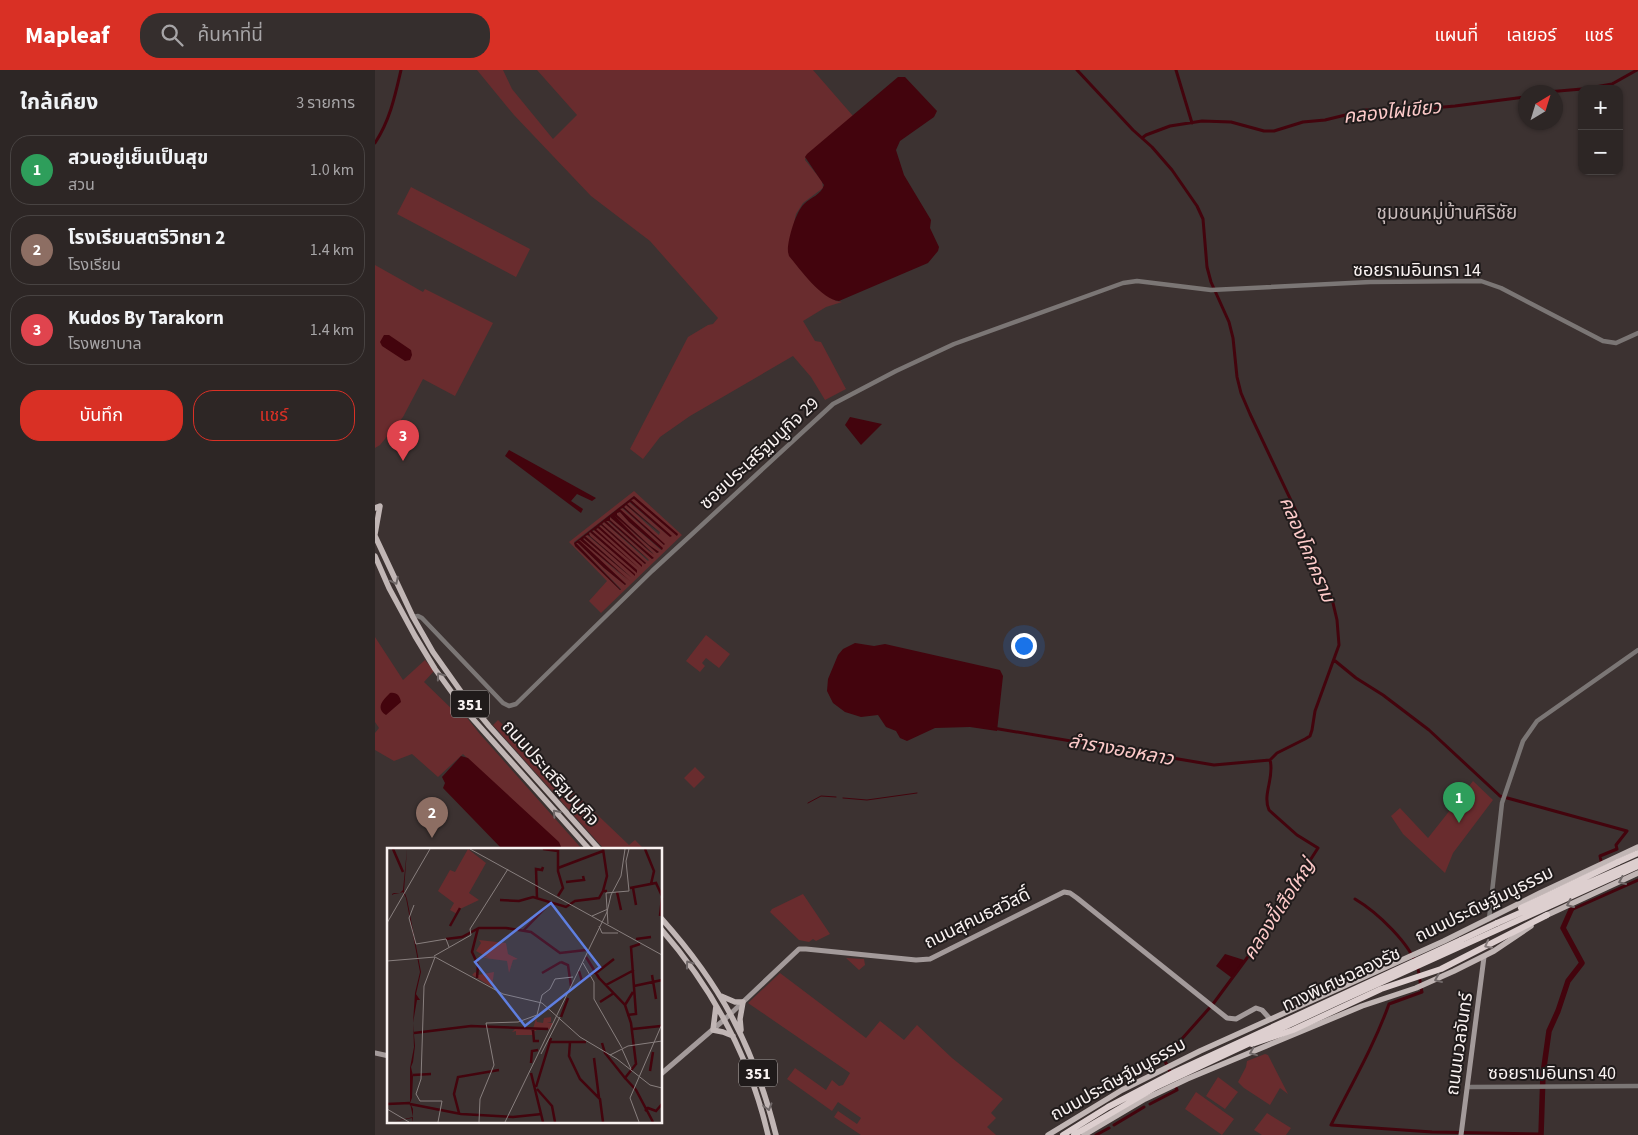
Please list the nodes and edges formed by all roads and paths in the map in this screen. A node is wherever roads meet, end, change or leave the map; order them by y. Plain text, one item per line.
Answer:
1 (1211, 290) joint
2 (1638, 333) edge
3 (375, 508) edge
4 (375, 535) edge
5 (375, 556) edge
6 (413, 617) junction
7 (1638, 650) edge
8 (588, 848) edge
9 (598, 848) edge
10 (1638, 848) edge
11 (1638, 853) edge
12 (1638, 861) edge
13 (1638, 866) edge
14 (1583, 873) junction
15 (1638, 873) edge
16 (1594, 894) junction
17 (1547, 915) junction
18 (1489, 919) junction
19 (663, 920) edge
20 (1497, 923) junction
21 (663, 931) edge
22 (1484, 956) junction
23 (713, 982) junction
24 (706, 987) junction
25 (721, 996) junction
26 (743, 1002) junction
27 (716, 1004) junction
28 (731, 1014) junction
29 (725, 1019) junction
30 (1270, 1019) junction
31 (713, 1030) junction
32 (741, 1033) junction
33 (734, 1036) junction
34 (748, 1048) junction
35 (1239, 1048) junction
36 (1200, 1051) junction
37 (741, 1052) junction
38 (1211, 1069) junction
39 (663, 1072) edge
40 (1638, 1086) edge
41 (1467, 1087) junction
42 (1461, 1134) edge
43 (768, 1135) edge
44 (776, 1135) edge
45 (1049, 1135) edge
46 (1063, 1135) edge
47 (1074, 1135) edge
48 (1084, 1135) edge

1 - 2 street, ซอยรามอินทรา 14
1 - 6 street, ซอยประเสริฐมนูกิจ 29
3 - 4 main road
4 -> 6 main road, ถนนประเสริฐมนูกิจ / 351
8 -> 5 main road, ถนนประเสริฐมนูกิจ / 351
6 - 9 main road, ถนนประเสริฐมนูกิจ / 351
7 - 18 street
10 - 14 main road, ถนนประดิษฐ์มนูธรรม
11 - 20 highway, bridge
12 - 20 highway, ทางพิเศษฉลองรัช, bridge
13 - 35 highway, ทางพิเศษฉลองรัช, bridge
14 - 16 main road
14 - 18 main road, ถนนประดิษฐ์มนูธรรม
15 -> 16 main road, ถนนประดิษฐ์มนูธรรม
16 -> 17 main road, ถนนประดิษฐ์มนูธรรม
17 - 22 main road, ถนนประดิษฐ์มนูธรรม
17 -> 35 highway, bridge
18 - 30 main road, ถนนประดิษฐ์มนูธรรม
19 - 23 main road, 351
20 - 46 highway, ทางพิเศษฉลองรัช, bridge
24 -> 21 main road, 351
22 -> 38 main road, ถนนประดิษฐ์มนูธรรม
22 - 41 main road, ถนนนวลจันทร์
23 - 24 main road
23 - 25 main road, 351
24 - 27 main road, 351
25 - 26 main road
25 - 28 main road, 351
26 - 28 main road, ถนนสุคนธสวัสดิ์
26 - 30 main road, ถนนสุคนธสวัสดิ์
26 - 32 main road
27 - 29 main road, 351
27 - 31 main road
28 - 29 main road, ถนนสุคนธสวัสดิ์
28 - 32 main road, 351
29 - 31 main road, ถนนสุคนธสวัสดิ์
29 - 33 main road, 351
30 - 36 main road, ถนนประดิษฐ์มนูธรรม
31 - 33 main road
31 - 39 main road, ถนนสุคนธสวัสดิ์
32 - 34 main road, 351
33 - 37 main road, 351
34 - 37 main road
34 -> 44 main road, 351
35 - 47 highway, ทางพิเศษฉลองรัช, bridge
36 - 38 main road
36 - 45 main road, ถนนประดิษฐ์มนูธรรม
37 - 43 main road, 351
38 - 48 main road, ถนนประดิษฐ์มนูธรรม
40 - 41 street, ซอยรามอินทรา 40
41 - 42 main road, ถนนนวลจันทร์

